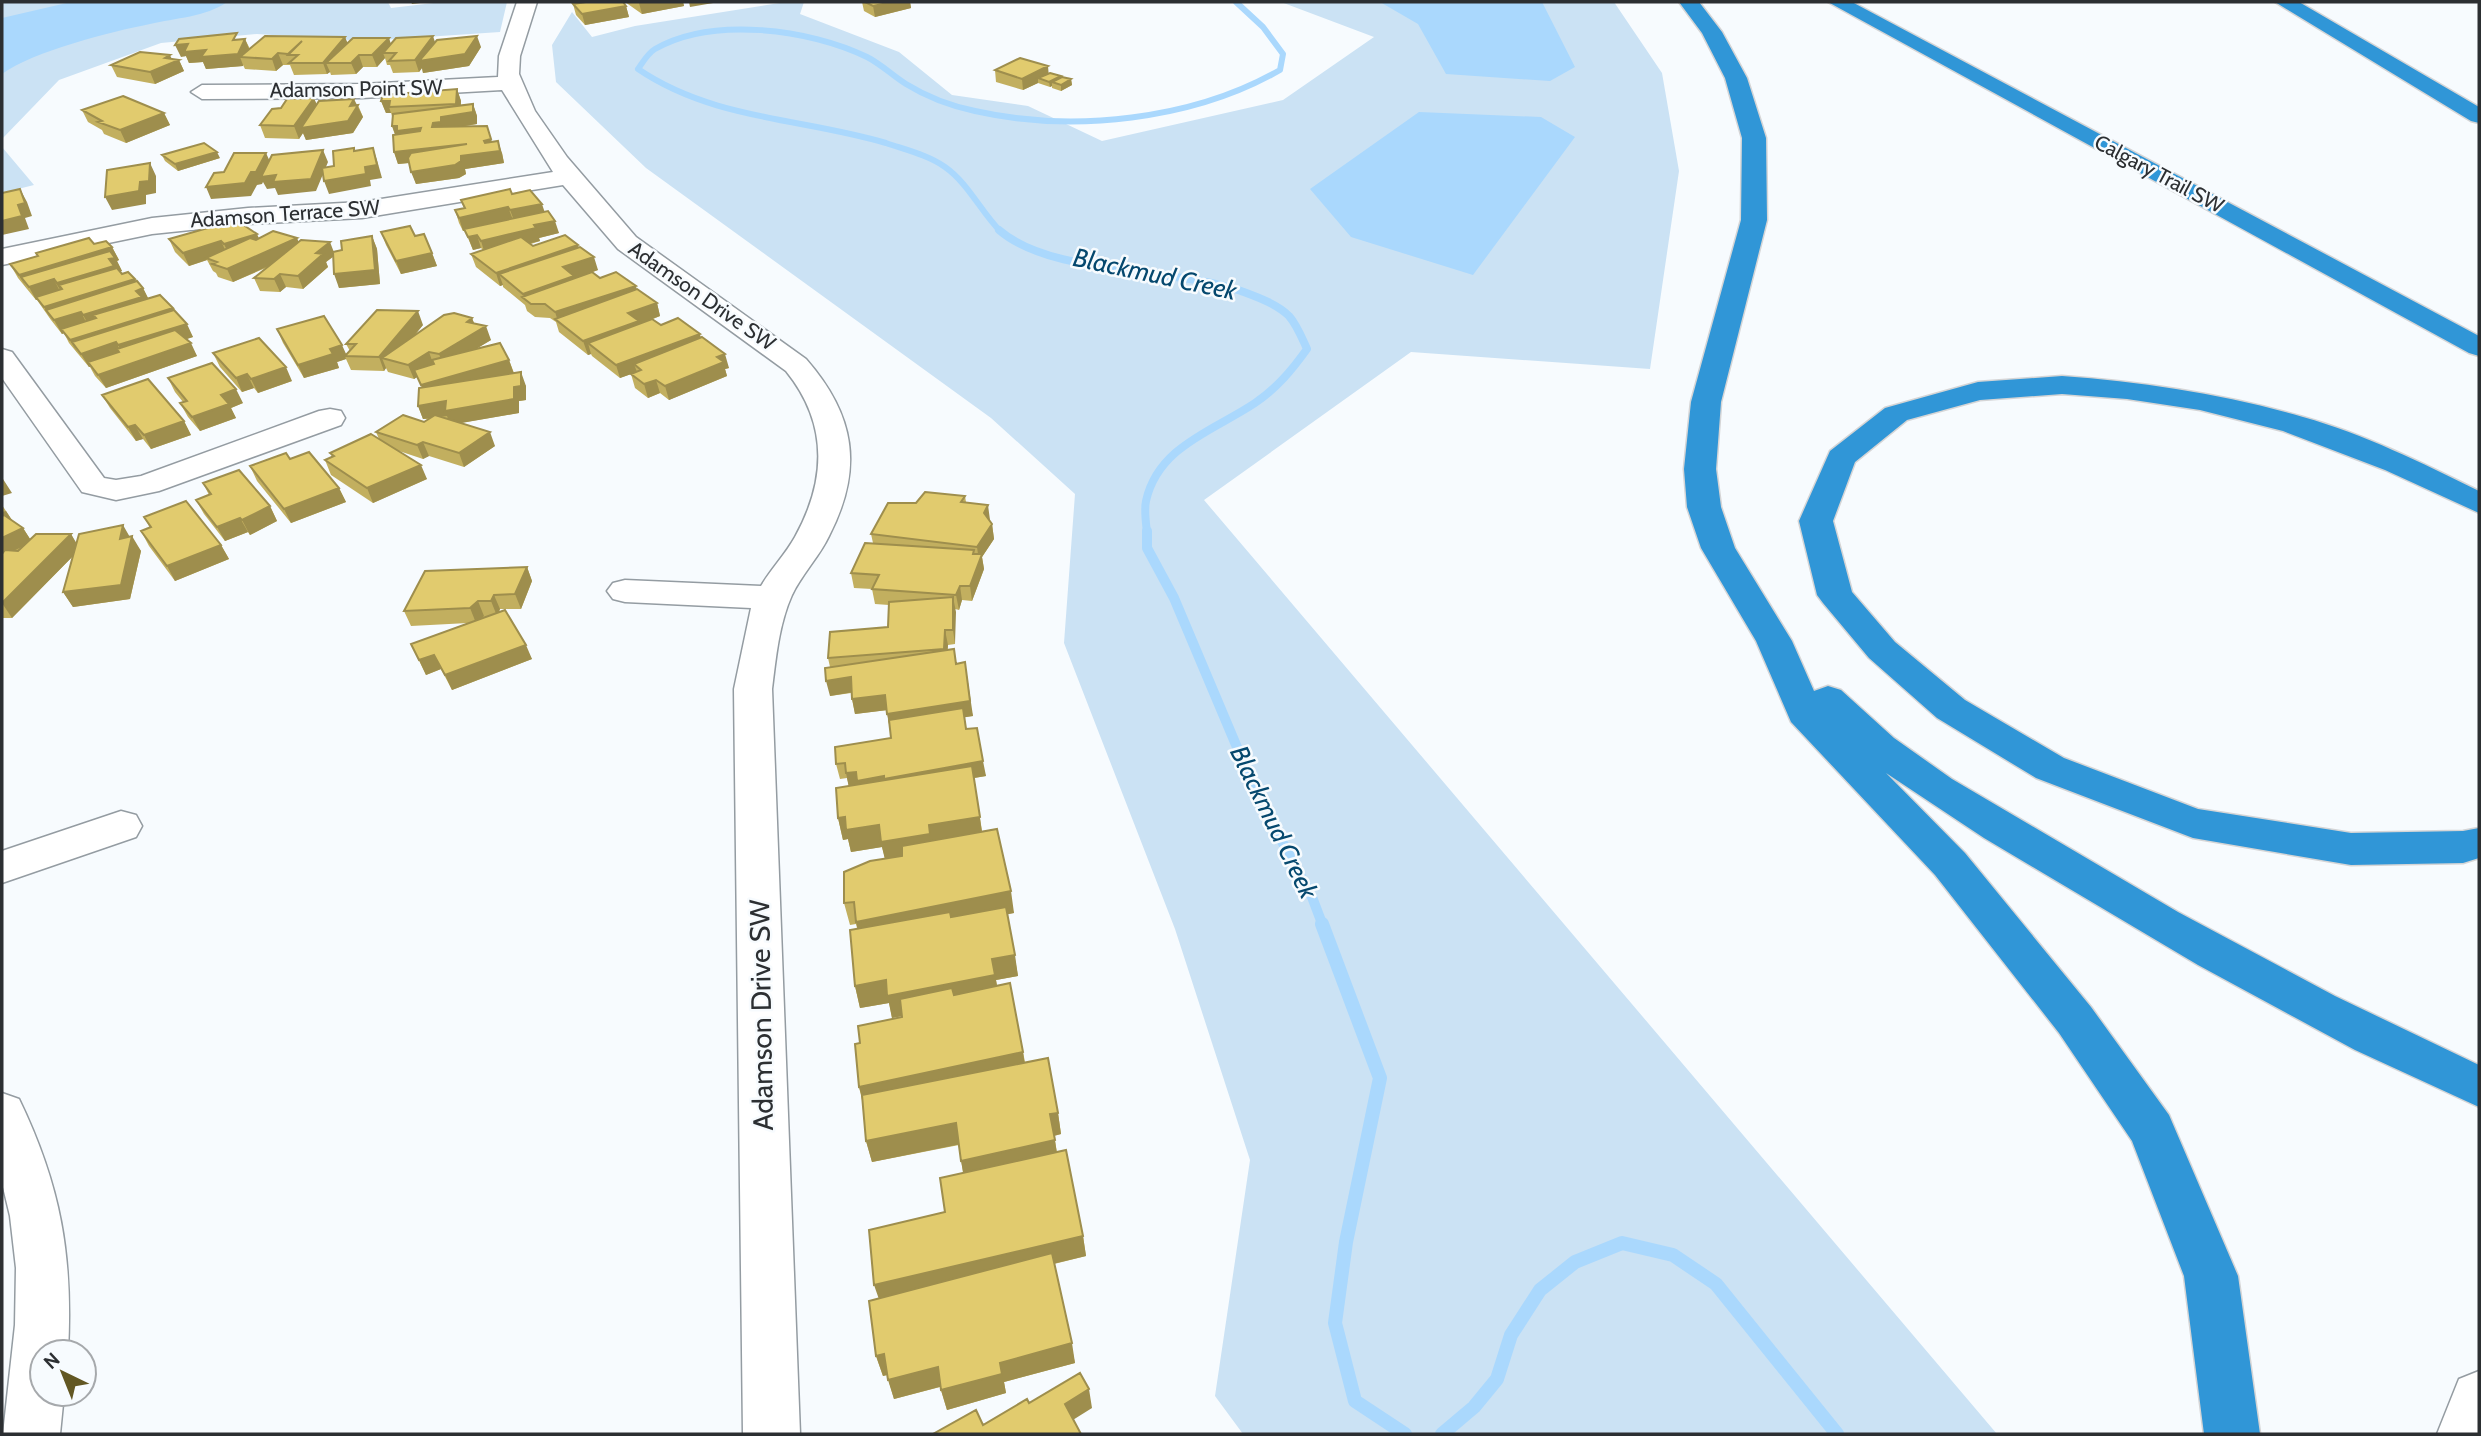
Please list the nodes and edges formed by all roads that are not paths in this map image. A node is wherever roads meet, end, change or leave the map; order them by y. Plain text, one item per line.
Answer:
1 (527, 2) edge
2 (1689, 2) edge
3 (1839, 2) edge
4 (2285, 2) edge
5 (2317, 2) edge
6 (509, 83) junction
7 (202, 92) dead end
8 (2479, 92) edge
9 (2479, 116) edge
10 (569, 177) junction
11 (2, 257) edge
12 (2479, 347) edge
13 (2, 358) edge
14 (330, 418) dead end
15 (2479, 503) edge
16 (625, 591) dead end
17 (773, 598) junction
18 (1774, 641) junction
19 (121, 826) dead end
20 (2479, 843) edge
21 (2, 867) edge
22 (2479, 1087) edge
23 (2, 1114) edge
24 (2479, 1399) edge
25 (32, 1434) edge
26 (772, 1434) edge
27 (2232, 1434) edge
28 (2465, 1434) edge

1 - 6 street
2 - 18 highway
3 - 12 highway, Calgary Trail SW
4 - 9 highway
5 - 8 highway
6 - 7 street, Adamson Point SW
6 - 10 street, Adamson Drive SW
10 - 11 street, Adamson Terrace SW
10 - 17 street, Adamson Drive SW
13 - 14 street
15 - 20 highway
16 - 17 street
17 - 26 street, Adamson Drive SW
18 - 22 highway
18 - 27 highway
19 - 21 street
23 - 25 street
24 - 28 street

